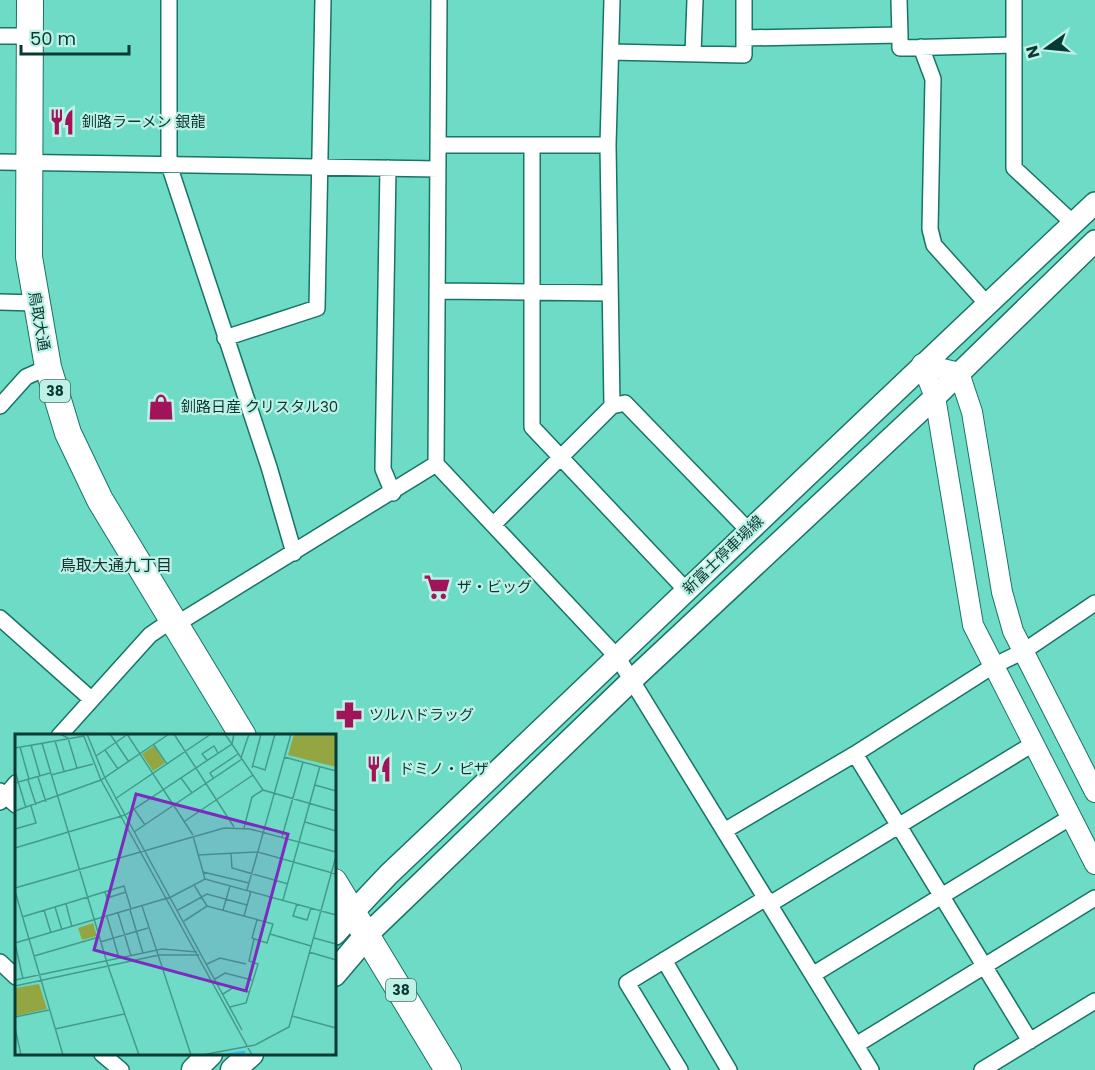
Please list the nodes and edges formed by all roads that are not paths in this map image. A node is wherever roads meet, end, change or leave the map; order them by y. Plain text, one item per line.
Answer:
1 (30, 0) edge
2 (169, 0) edge
3 (323, 0) edge
4 (439, 0) edge
5 (612, 0) edge
6 (695, 0) edge
7 (744, 0) edge
8 (899, 0) edge
9 (1014, 0) edge
10 (900, 35) junction
11 (0, 36) edge
12 (31, 36) junction
13 (744, 38) junction
14 (1014, 45) junction
15 (921, 47) junction
16 (611, 52) junction
17 (693, 54) junction
18 (438, 145) junction
19 (532, 145) junction
20 (608, 145) junction
21 (0, 162) edge
22 (30, 162) junction
23 (169, 165) junction
24 (320, 167) junction
25 (388, 168) junction
26 (438, 169) junction
27 (1095, 203) edge
28 (1073, 223) junction
29 (1095, 241) edge
30 (438, 291) junction
31 (532, 292) junction
32 (610, 293) junction
33 (0, 302) edge
34 (35, 303) junction
35 (987, 304) junction
36 (225, 338) junction
37 (922, 364) junction
38 (48, 367) junction
39 (959, 374) junction
40 (935, 397) junction
41 (0, 406) edge
42 (612, 406) junction
43 (560, 457) junction
44 (436, 464) junction
45 (393, 493) junction
46 (493, 525) junction
47 (749, 531) junction
48 (294, 553) junction
49 (686, 591) junction
50 (1095, 603) edge
51 (0, 618) edge
52 (174, 623) junction
53 (1023, 651) junction
54 (618, 658) junction
55 (993, 666) junction
56 (632, 680) junction
57 (91, 699) junction
58 (59, 734) edge
59 (242, 734) edge
60 (1033, 744) junction
61 (855, 754) junction
62 (15, 784) edge
63 (1095, 792) edge
64 (5, 798) edge
65 (1071, 817) junction
66 (899, 826) junction
67 (724, 831) junction
68 (1095, 864) edge
69 (336, 885) edge
70 (942, 896) junction
71 (1095, 898) edge
72 (768, 901) junction
73 (354, 911) junction
74 (336, 931) edge
75 (368, 934) junction
76 (664, 960) junction
77 (0, 962) edge
78 (984, 966) junction
79 (336, 972) edge
80 (814, 974) junction
81 (15, 976) edge
82 (1095, 1001) edge
83 (1030, 1041) junction
84 (856, 1045) junction
85 (104, 1055) edge
86 (208, 1055) edge
87 (248, 1055) edge
88 (1003, 1064) edge
89 (121, 1070) edge
90 (194, 1070) edge
91 (233, 1070) edge
92 (448, 1070) edge
93 (680, 1070) edge
94 (729, 1070) edge
95 (871, 1070) edge
96 (982, 1070) edge

1 - 12 highway, 鳥取大通 / 38
2 - 23 street
3 - 24 street
4 - 18 street
5 - 16 street
6 - 17 street
7 - 13 street
8 - 10 street
9 - 14 street
10 - 13 street
10 - 15 street
11 - 12 street
12 - 22 highway, 鳥取大通 / 38
13 - 17 street
14 - 15 street
14 - 28 street
15 - 35 street
16 - 17 street
16 - 20 street
18 - 19 street
18 - 26 street
19 - 20 street
19 - 31 street
20 - 32 street
21 - 22 street
22 - 23 street
22 - 34 highway, 鳥取大通 / 38
23 - 24 street
23 - 36 street
24 - 25 street
24 - 36 street
25 - 26 street
25 - 45 street
26 - 30 street
27 - 28 main road, 新富士停車場線
28 - 35 main road, 新富士停車場線
29 - 39 main road, 新富士停車場線
30 - 31 street
30 - 44 street
31 - 32 street
31 - 43 street
32 - 42 street
33 - 34 street
34 - 38 highway, 鳥取大通 / 38
35 - 37 main road, 新富士停車場線
36 - 48 street
37 - 39 street
37 - 40 street
37 - 47 main road, 新富士停車場線
38 - 41 street
38 - 52 highway, 鳥取大通 / 38
39 - 40 main road, 新富士停車場線
39 - 53 street
40 - 55 street
40 - 56 main road, 新富士停車場線
42 - 43 street
42 - 47 street
43 - 46 street
43 - 49 street
44 - 45 street
44 - 46 street
45 - 48 street
46 - 54 street
47 - 49 main road, 新富士停車場線
48 - 52 street
49 - 54 main road, 新富士停車場線
50 - 53 street
51 - 57 street
52 - 57 street
52 - 59 highway, 鳥取大通 / 38
53 - 55 street
53 - 63 street
54 - 56 street
54 - 73 main road, 新富士停車場線
55 - 60 street
55 - 61 street
56 - 67 street
56 - 75 main road, 新富士停車場線
57 - 58 street
60 - 65 street
60 - 66 street
61 - 66 street
61 - 67 street
62 - 64 street
65 - 68 street
65 - 70 street
66 - 70 street
66 - 72 street
67 - 72 street
69 - 73 highway, 38
70 - 78 street
70 - 80 street
71 - 78 street
72 - 76 street
72 - 80 street
73 - 74 main road
73 - 75 highway, 38
75 - 79 main road
75 - 92 highway, 38
76 - 93 street
76 - 94 street
77 - 81 street
78 - 83 street
78 - 84 street
80 - 84 street
82 - 83 street
83 - 88 street
84 - 95 street
85 - 89 street
86 - 90 main road
87 - 91 main road
88 - 96 street

